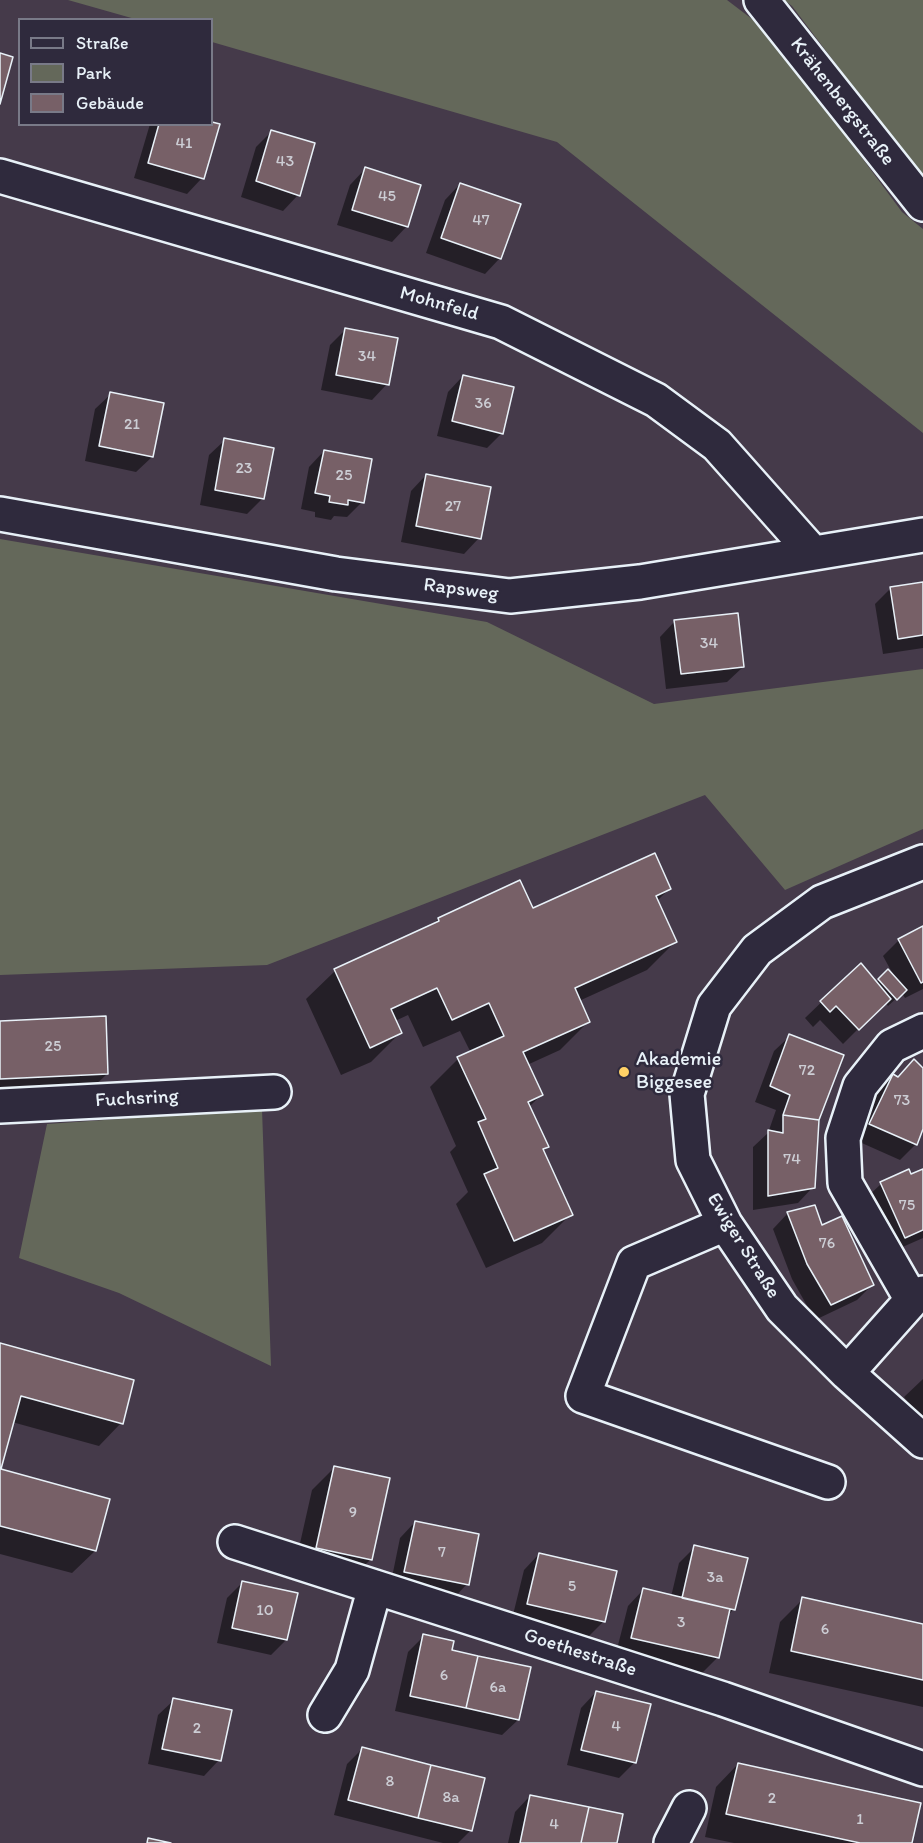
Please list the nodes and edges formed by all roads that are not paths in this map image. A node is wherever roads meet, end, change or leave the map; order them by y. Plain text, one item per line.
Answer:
1 (761, 0) edge
2 (0, 176) edge
3 (923, 204) edge
4 (0, 514) edge
5 (923, 535) edge
6 (813, 553) junction
7 (923, 862) edge
8 (923, 1031) edge
9 (274, 1092) dead end
10 (0, 1106) edge
11 (725, 1224) junction
12 (918, 1297) edge
13 (847, 1373) junction
14 (923, 1441) edge
15 (828, 1482) dead end
16 (235, 1542) dead end
17 (375, 1587) junction
18 (325, 1715) dead end
19 (923, 1769) edge
20 (689, 1808) dead end
21 (671, 1843) edge

1 - 3 street, Krähenbergstraße
2 - 6 street, Mohnfeld
4 - 6 street, Rapsweg
5 - 6 street, Rapsweg
7 - 11 street, Ewiger Straße
8 - 12 street
9 - 10 street, Fuchsring
11 - 13 street, Ewiger Straße
11 - 15 street
12 - 13 street
13 - 14 street, Ewiger Straße
16 - 17 street, Goethestraße
17 - 18 street
17 - 19 street, Goethestraße
20 - 21 street

